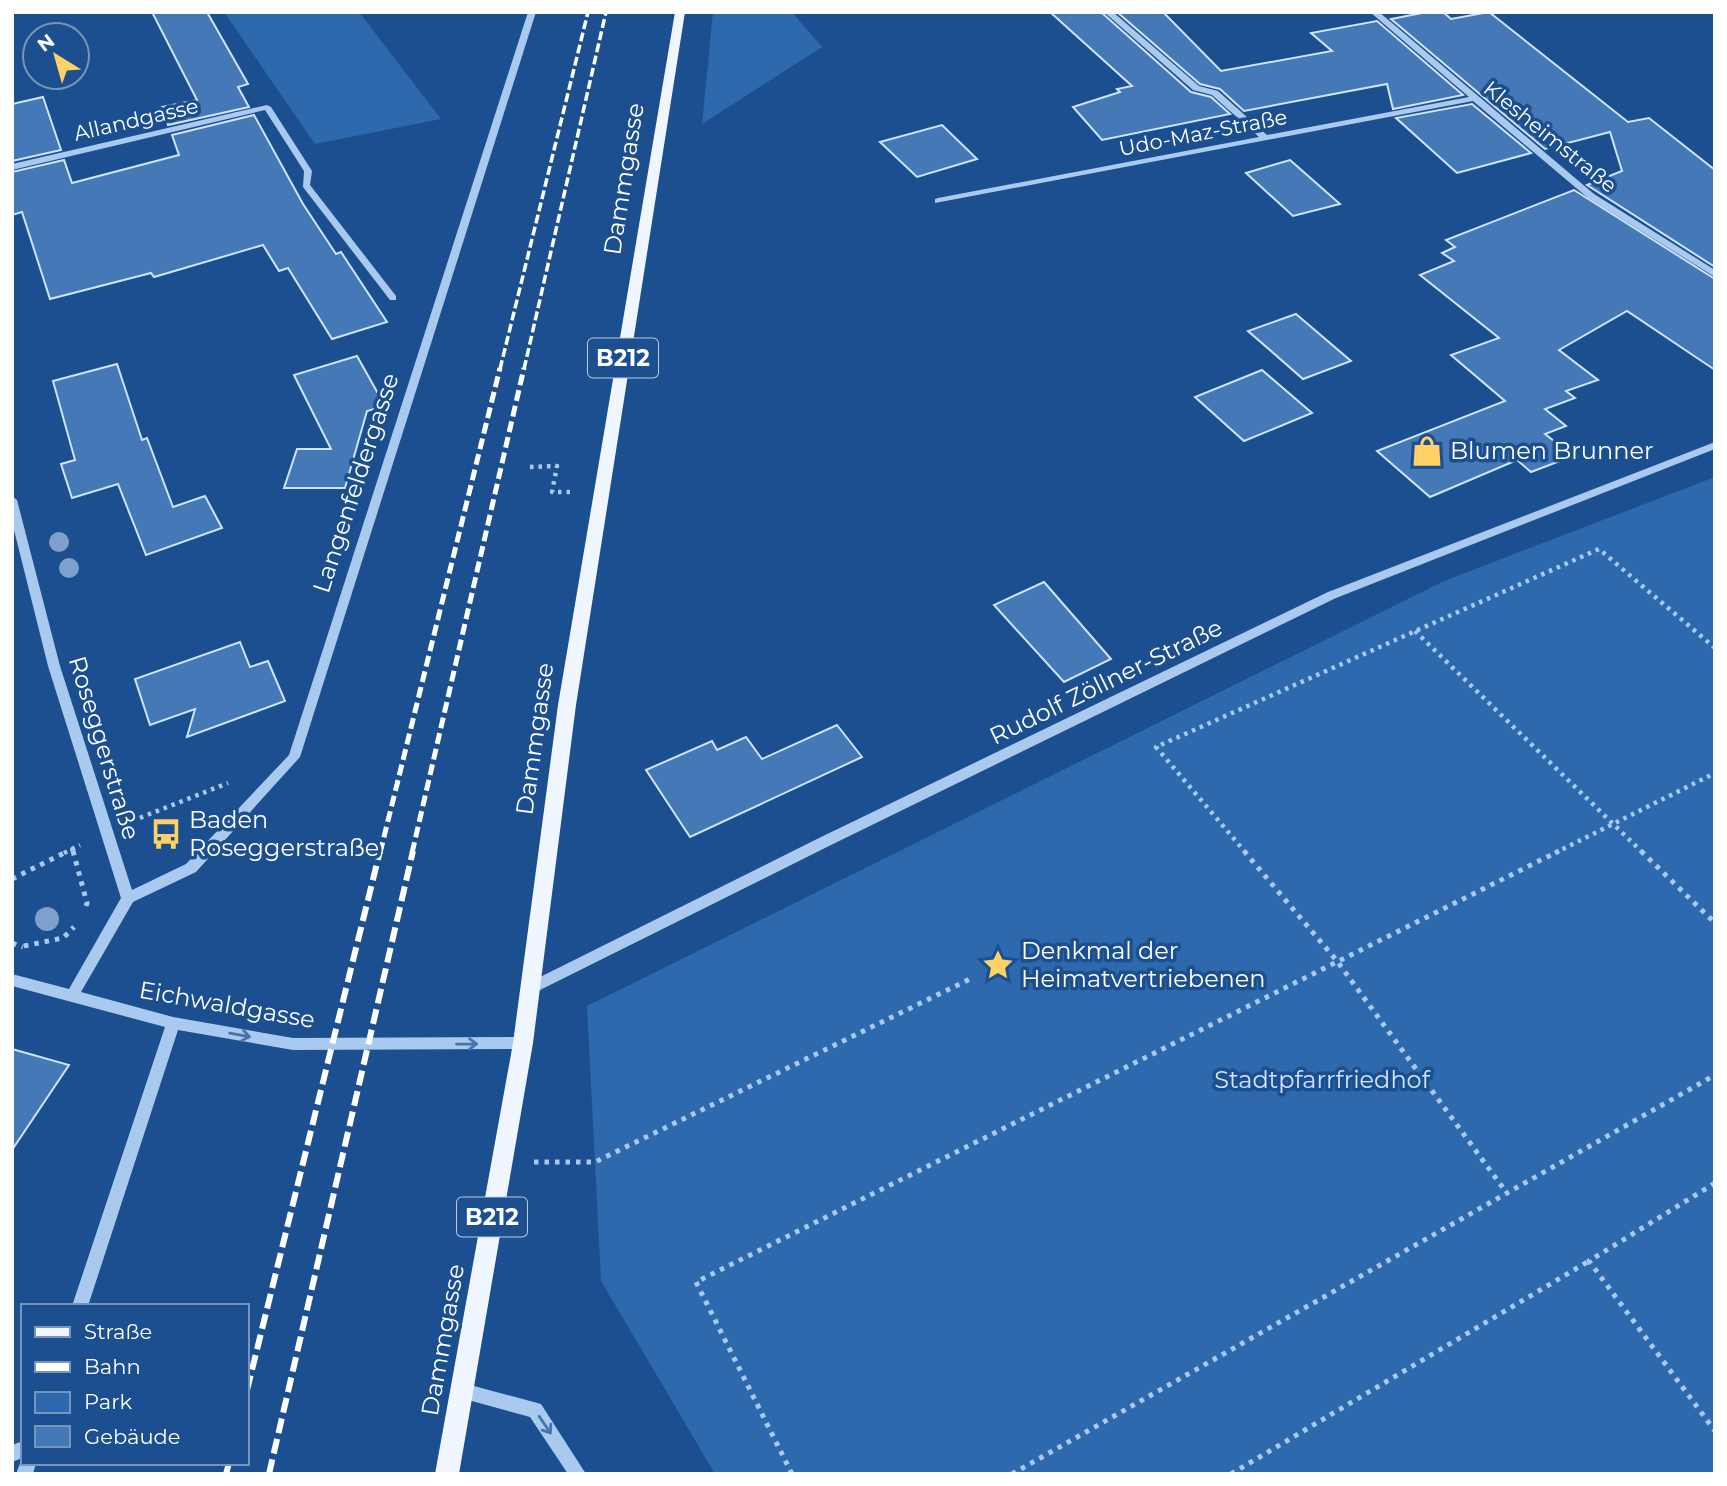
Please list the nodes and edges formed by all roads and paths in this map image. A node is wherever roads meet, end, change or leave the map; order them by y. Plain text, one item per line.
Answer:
1 (532, 12) edge
2 (680, 12) edge
3 (1108, 12) edge
4 (1374, 12) edge
5 (1474, 98) junction
6 (1265, 138) junction
7 (12, 167) edge
8 (938, 201) dead end
9 (1715, 274) edge
10 (393, 298) dead end
11 (1715, 445) edge
12 (530, 467) dead end
13 (578, 492) dead end
14 (12, 500) edge
15 (17, 539) edge
16 (1415, 631) junction
17 (1715, 649) edge
18 (1715, 773) edge
19 (231, 782) dead end
20 (1613, 824) junction
21 (106, 832) junction
22 (72, 848) junction
23 (12, 879) edge
24 (128, 898) junction
25 (1715, 923) edge
26 (24, 946) dead end
27 (1337, 961) junction
28 (970, 979) dead end
29 (12, 980) edge
30 (529, 989) junction
31 (72, 996) junction
32 (173, 1023) junction
33 (523, 1043) junction
34 (1715, 1074) edge
35 (502, 1161) junction
36 (1715, 1183) edge
37 (1506, 1192) junction
38 (1589, 1261) junction
39 (81, 1304) edge
40 (463, 1391) junction
41 (1715, 1431) edge
42 (447, 1474) edge
43 (578, 1474) edge
44 (792, 1474) edge
45 (1012, 1474) edge
46 (1231, 1474) edge

1 - 24 street, Langenfeldergasse
2 - 30 main road, Dammgasse / B212
3 - 6 street
4 - 5 street, Klesheimstraße
5 - 6 street, Udo-Maz-Straße
5 - 9 street, Klesheimstraße
6 - 8 street, Udo-Maz-Straße
7 - 10 street, Allandgasse
11 - 30 street, Rudolf Zöllner-Straße
12 - 13 path
14 - 15 street, Roseggerstraße
15 - 21 street, Roseggerstraße
16 - 17 path
16 - 20 path
16 - 27 path
18 - 20 path
19 - 21 path
20 - 25 path
20 - 27 path
21 - 22 path
21 - 24 street, Roseggerstraße
22 - 23 path
22 - 26 path
24 - 31 street
27 - 37 path
27 - 44 path
28 - 35 path
29 - 31 street, Eichwaldgasse
30 - 33 main road, Dammgasse / B212
31 - 32 street, Eichwaldgasse
32 -> 33 street, Eichwaldgasse
32 - 39 street
33 - 35 main road, Dammgasse / B212
34 - 37 path
35 - 40 main road, Dammgasse / B212
36 - 38 path
37 - 45 path
38 - 41 path
38 - 46 path
40 - 42 main road, Dammgasse / B212
40 -> 43 street

